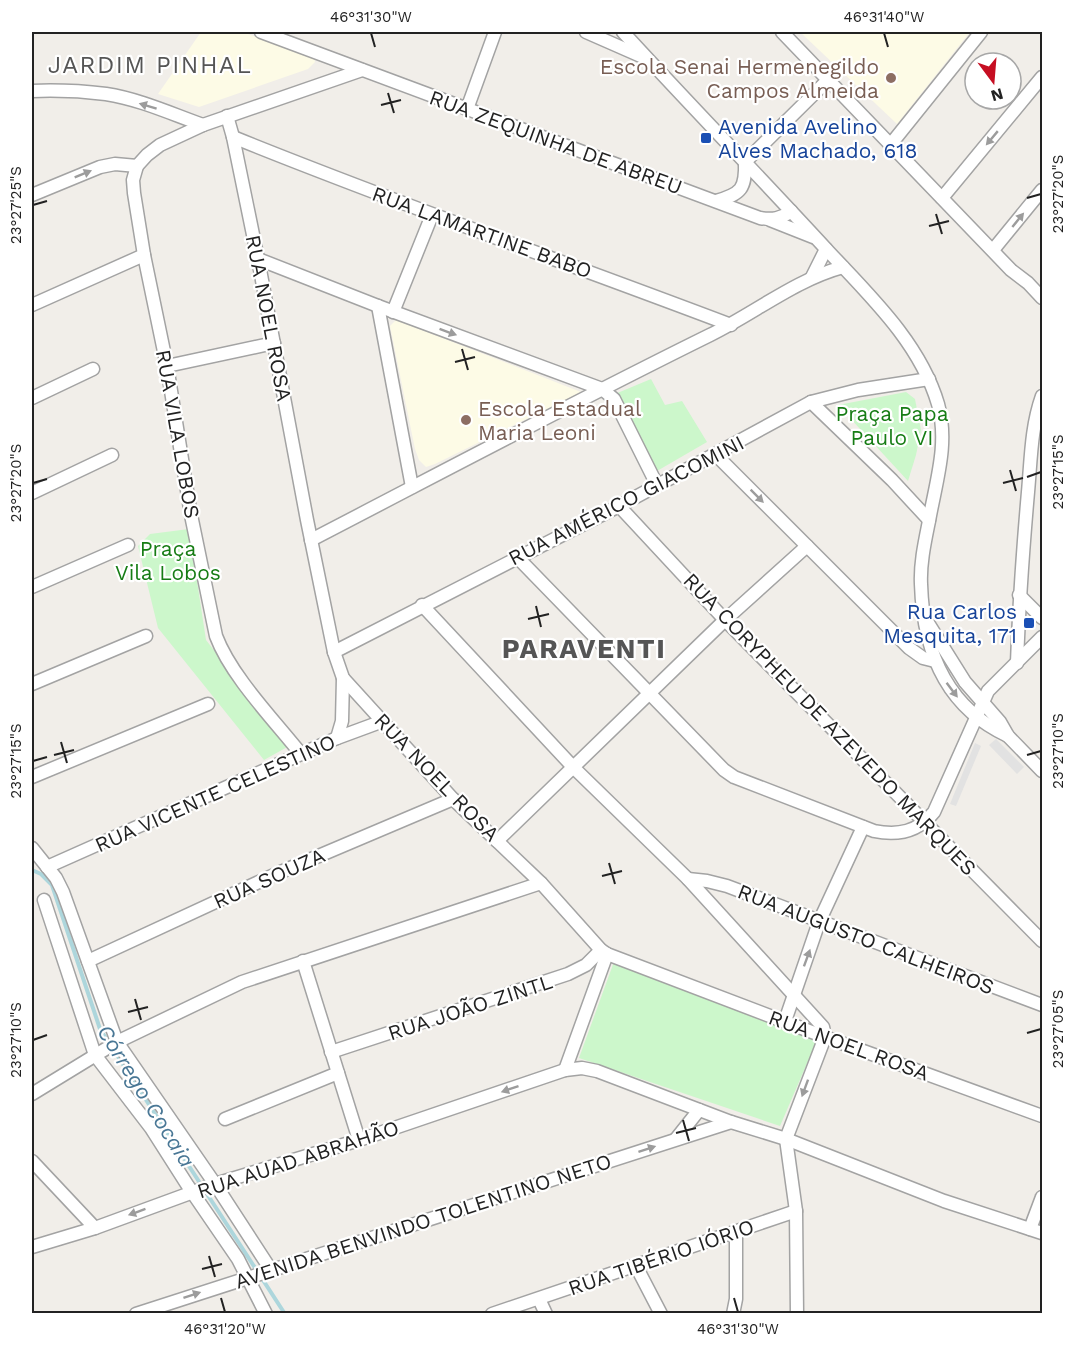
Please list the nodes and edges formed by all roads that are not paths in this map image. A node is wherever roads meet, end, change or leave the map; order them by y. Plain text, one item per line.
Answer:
1 (261, 32) edge
2 (495, 32) edge
3 (586, 32) edge
4 (623, 32) edge
5 (782, 32) edge
6 (981, 32) edge
7 (648, 60) junction
8 (362, 70) junction
9 (1042, 77) edge
10 (828, 80) junction
11 (32, 91) edge
12 (467, 109) junction
13 (227, 116) junction
14 (203, 125) junction
15 (233, 137) junction
16 (891, 144) junction
17 (745, 162) junction
18 (137, 166) junction
19 (1042, 190) edge
20 (32, 195) edge
21 (942, 198) junction
22 (716, 201) junction
23 (791, 211) junction
24 (432, 215) junction
25 (770, 220) junction
26 (817, 238) junction
27 (826, 249) junction
28 (993, 250) junction
29 (144, 255) junction
30 (258, 259) junction
31 (843, 267) junction
32 (812, 277) junction
33 (1042, 282) edge
34 (1024, 284) junction
35 (32, 305) edge
36 (1042, 305) edge
37 (378, 306) junction
38 (393, 312) junction
39 (731, 325) junction
40 (274, 343) junction
41 (167, 366) junction
42 (93, 369) dead end
43 (929, 379) junction
44 (602, 388) junction
45 (1042, 396) edge
46 (32, 398) edge
47 (811, 402) junction
48 (112, 455) dead end
49 (716, 455) junction
50 (1031, 457) junction
51 (1042, 469) edge
52 (657, 485) junction
53 (412, 487) junction
54 (32, 493) edge
55 (619, 506) junction
56 (929, 520) junction
57 (311, 540) junction
58 (129, 545) dead end
59 (807, 546) junction
60 (517, 556) junction
61 (32, 587) edge
62 (1019, 595) junction
63 (422, 605) junction
64 (925, 618) junction
65 (1042, 618) edge
66 (725, 620) junction
67 (146, 636) dead end
68 (1042, 636) edge
69 (334, 652) junction
70 (935, 661) junction
71 (1017, 663) junction
72 (343, 678) junction
73 (32, 684) edge
74 (650, 693) junction
75 (982, 702) junction
76 (208, 704) dead end
77 (977, 717) junction
78 (383, 722) junction
79 (1008, 736) junction
80 (337, 738) junction
81 (301, 754) junction
82 (574, 768) junction
83 (1042, 771) edge
84 (32, 777) edge
85 (453, 799) junction
86 (926, 823) junction
87 (863, 827) junction
88 (497, 841) junction
89 (32, 848) edge
90 (47, 867) junction
91 (688, 879) junction
92 (541, 883) junction
93 (44, 900) dead end
94 (819, 922) junction
95 (1042, 941) edge
96 (604, 952) junction
97 (88, 961) junction
98 (303, 962) junction
99 (794, 993) junction
100 (1042, 1005) edge
101 (785, 1021) junction
102 (825, 1037) junction
103 (115, 1044) junction
104 (331, 1052) junction
105 (97, 1053) junction
106 (565, 1070) junction
107 (338, 1073) junction
108 (32, 1094) edge
109 (699, 1110) junction
110 (1042, 1116) edge
111 (225, 1119) dead end
112 (731, 1122) junction
113 (786, 1139) junction
114 (359, 1140) junction
115 (675, 1140) junction
116 (32, 1161) edge
117 (204, 1189) junction
118 (1042, 1197) edge
119 (796, 1211) junction
120 (94, 1228) junction
121 (1030, 1229) junction
122 (736, 1232) junction
123 (1042, 1233) edge
124 (32, 1247) edge
125 (636, 1266) junction
126 (269, 1271) junction
127 (251, 1276) junction
128 (539, 1299) junction
129 (136, 1314) edge
130 (266, 1314) edge
131 (492, 1314) edge
132 (546, 1314) edge
133 (661, 1314) edge
134 (733, 1314) edge
135 (797, 1314) edge

1 - 8 street, RUA ZEQUINHA DE ABREU
2 - 12 street
3 - 7 street
4 - 7 street
5 - 10 street
6 - 16 street
7 - 17 street
8 - 12 street, RUA ZEQUINHA DE ABREU
8 - 13 street
9 -> 21 street
10 - 16 street
10 - 17 street
14 -> 11 street
12 - 22 street, RUA ZEQUINHA DE ABREU
13 - 14 street
13 - 15 street, RUA NOEL ROSA
14 - 18 street
15 - 24 street, RUA LAMARTINE BABO
15 - 30 street, RUA NOEL ROSA
16 - 21 street
17 - 22 street
17 - 23 street
20 -> 18 street
18 - 29 street, RUA VILA LOBOS
28 -> 19 street
21 - 28 street
22 - 25 street, RUA ZEQUINHA DE ABREU
23 - 25 street
23 - 26 street
24 - 38 street
24 - 39 street, RUA LAMARTINE BABO
25 - 26 street, RUA ZEQUINHA DE ABREU
26 - 27 street
27 - 31 street
27 - 32 street
28 - 34 street
29 - 35 street
29 - 41 street, RUA VILA LOBOS
30 - 37 street
30 - 40 street, RUA NOEL ROSA
31 - 32 street
31 - 43 street
32 - 39 street
33 - 34 street
34 - 36 street
37 - 38 street
37 - 53 street
38 -> 44 street
39 - 44 street
40 - 41 street
40 - 57 street, RUA NOEL ROSA
41 - 81 street, RUA VILA LOBOS
42 - 46 street
43 - 47 street, RUA AMÉRICO GIACOMINI
43 - 56 street
44 - 52 street
44 - 53 street
45 - 50 street
47 - 49 street, RUA AMÉRICO GIACOMINI
47 - 56 street
48 - 54 street
49 - 52 street, RUA AMÉRICO GIACOMINI
49 -> 59 street
50 - 51 street
50 - 62 street
52 - 55 street, RUA AMÉRICO GIACOMINI
53 - 57 street
55 - 60 street, RUA AMÉRICO GIACOMINI
55 - 66 street, RUA CORYPHEU DE AZEVEDO MARQUES
56 - 64 street
57 - 69 street, RUA NOEL ROSA
58 - 61 street
59 - 66 street
59 - 70 street
60 - 63 street, RUA AMÉRICO GIACOMINI
60 - 74 street
62 - 65 street
62 - 71 street
63 - 69 street, RUA AMÉRICO GIACOMINI
63 - 82 street
64 - 70 street
64 - 75 street
66 - 74 street
66 - 86 street, RUA CORYPHEU DE AZEVEDO MARQUES
67 - 73 street
68 - 71 street
69 - 72 street, RUA NOEL ROSA
70 -> 77 street
71 - 75 street
72 - 78 street, RUA NOEL ROSA
72 - 80 street
74 - 82 street
74 - 87 street
75 - 77 street
75 - 79 street
76 - 84 street
77 - 79 street
77 - 86 street
78 - 80 street, RUA VICENTE CELESTINO
78 - 85 street, RUA NOEL ROSA
79 - 83 street
80 - 81 street, RUA VICENTE CELESTINO
81 - 90 street, RUA VICENTE CELESTINO
82 - 88 street
82 - 91 street
85 - 88 street, RUA NOEL ROSA
85 - 97 street, RUA SOUZA
86 - 87 street
86 - 95 street, RUA CORYPHEU DE AZEVEDO MARQUES
87 - 94 street
88 - 92 street, RUA NOEL ROSA
89 - 90 street
90 - 97 street
91 - 94 street, RUA AUGUSTO CALHEIROS
91 - 99 street
92 - 96 street, RUA NOEL ROSA
92 - 98 street
93 - 105 street
99 -> 94 street
94 - 100 street, RUA AUGUSTO CALHEIROS
96 - 101 street, RUA NOEL ROSA
96 - 104 street, RUA JOÃO ZINTL
96 - 106 street
97 - 103 street
98 - 103 street
98 - 104 street
99 - 101 street
99 - 102 street
101 - 102 street, RUA NOEL ROSA
102 - 110 street, RUA NOEL ROSA
102 -> 113 street
103 - 105 street
103 - 117 street
104 - 107 street
105 - 108 street
105 - 117 street
106 - 109 street
106 -> 114 street, RUA AUAD ABRAHÃO
107 - 111 street
107 - 114 street
109 - 112 street
109 - 115 street
112 - 113 street
112 - 115 street, AVENIDA BENVINDO TOLENTINO NETO
113 - 119 street
113 - 121 street
114 - 117 street, RUA AUAD ABRAHÃO
126 -> 115 street, AVENIDA BENVINDO TOLENTINO NETO
116 - 120 street
117 -> 120 street, RUA AUAD ABRAHÃO
117 - 126 street
117 - 127 street
118 - 121 street
119 - 122 street, RUA TIBÉRIO IÓRIO
119 - 135 street
120 - 124 street, RUA AUAD ABRAHÃO
121 - 123 street
122 - 125 street, RUA TIBÉRIO IÓRIO
122 - 134 street
125 - 128 street, RUA TIBÉRIO IÓRIO
125 - 133 street
126 - 127 street, AVENIDA BENVINDO TOLENTINO NETO
129 -> 127 street, AVENIDA BENVINDO TOLENTINO NETO
127 - 130 street
128 - 131 street, RUA TIBÉRIO IÓRIO
128 - 132 street

